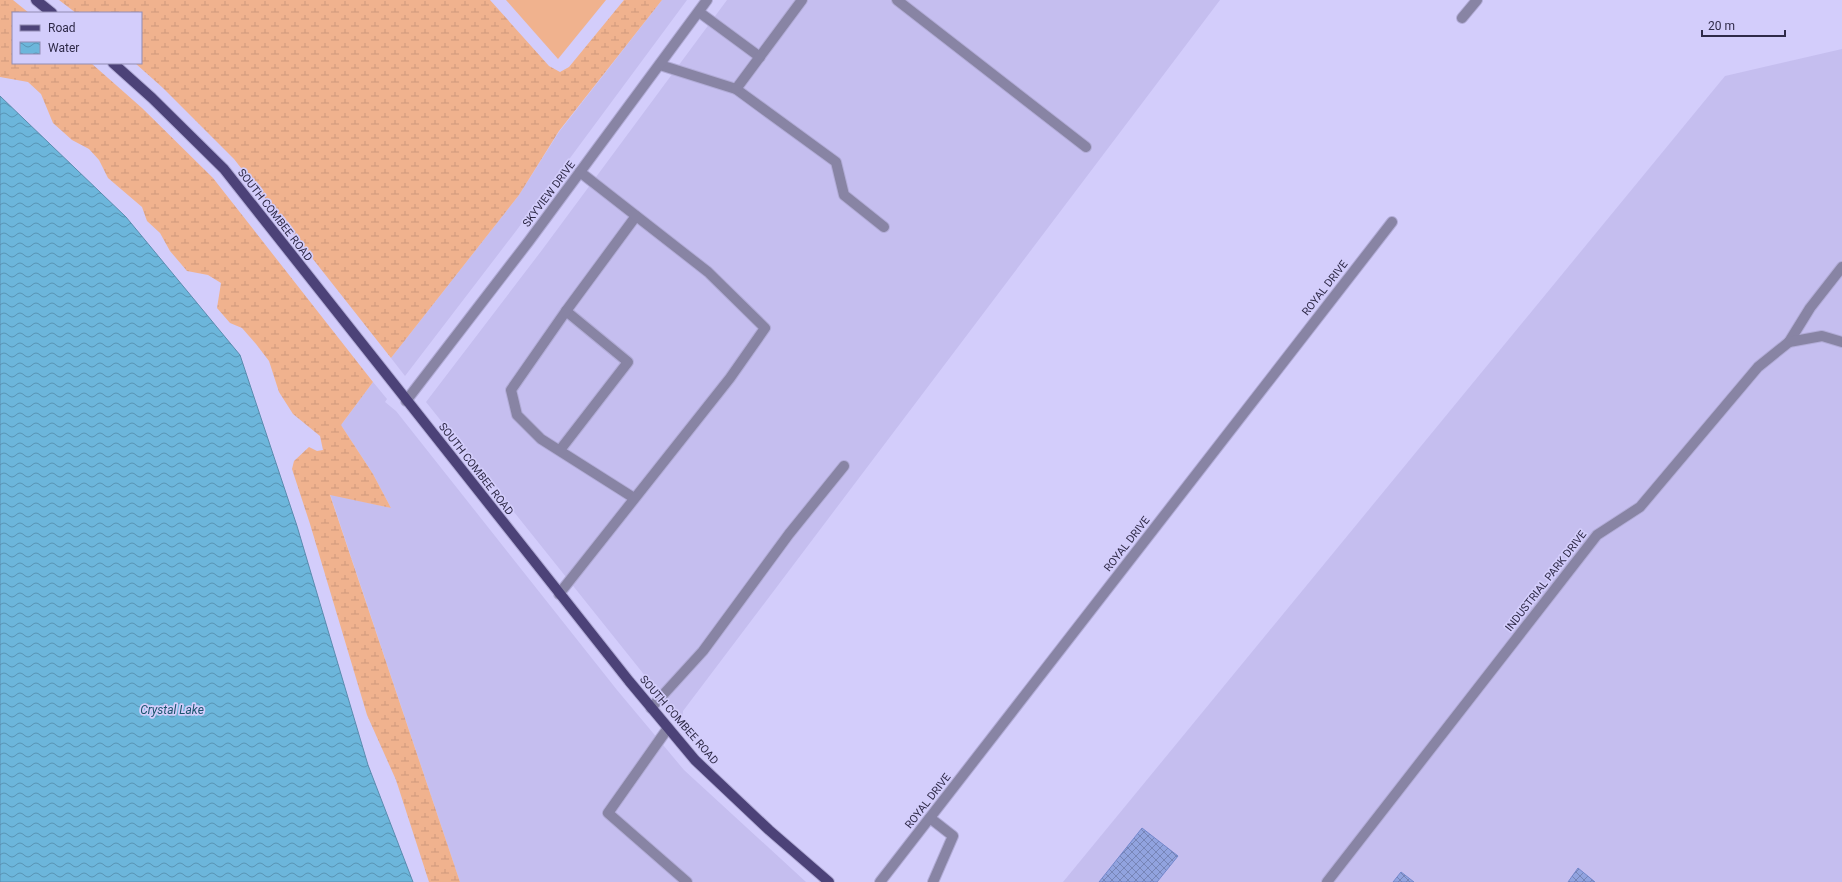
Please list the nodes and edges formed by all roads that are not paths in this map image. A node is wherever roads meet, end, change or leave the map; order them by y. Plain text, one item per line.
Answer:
1 (36, 0) edge
2 (707, 0) edge
3 (802, 0) edge
4 (897, 0) edge
5 (1476, 0) edge
6 (51, 12) edge
7 (699, 12) junction
8 (1462, 18) dead end
9 (760, 57) junction
10 (114, 64) edge
11 (660, 65) junction
12 (736, 89) junction
13 (1086, 147) dead end
14 (580, 172) junction
15 (636, 216) junction
16 (1392, 222) dead end
17 (884, 227) dead end
18 (1842, 267) edge
19 (566, 311) junction
20 (1789, 342) junction
21 (1842, 342) edge
22 (406, 401) junction
23 (560, 450) junction
24 (844, 466) dead end
25 (634, 498) junction
26 (560, 594) junction
27 (651, 708) junction
28 (668, 728) junction
29 (930, 818) junction
30 (687, 882) edge
31 (829, 882) edge
32 (880, 882) edge
33 (933, 882) edge
34 (1327, 882) edge

1 - 6 main road
2 - 7 street, SKYVIEW DRIVE
3 - 9 street
4 - 13 street
5 - 8 street
7 - 9 street
7 - 11 street, SKYVIEW DRIVE
9 - 12 street
10 - 22 main road, SOUTH COMBEE ROAD
11 - 12 street
11 - 14 street, SKYVIEW DRIVE
12 - 17 street
14 - 15 street
14 - 22 street, SKYVIEW DRIVE
15 - 19 street
15 - 25 street
16 - 29 street, ROYAL DRIVE
18 - 20 street
19 - 23 street
19 - 23 street
20 - 21 street, INDUSTRIAL PARK DRIVE
20 - 34 street, INDUSTRIAL PARK DRIVE
22 - 26 main road, SOUTH COMBEE ROAD
23 - 25 street
24 - 27 street
25 - 26 street
26 - 27 main road, SOUTH COMBEE ROAD
27 - 28 main road, SOUTH COMBEE ROAD
28 - 30 street
28 - 31 main road, SOUTH COMBEE ROAD
29 - 32 street, ROYAL DRIVE
29 - 33 street

